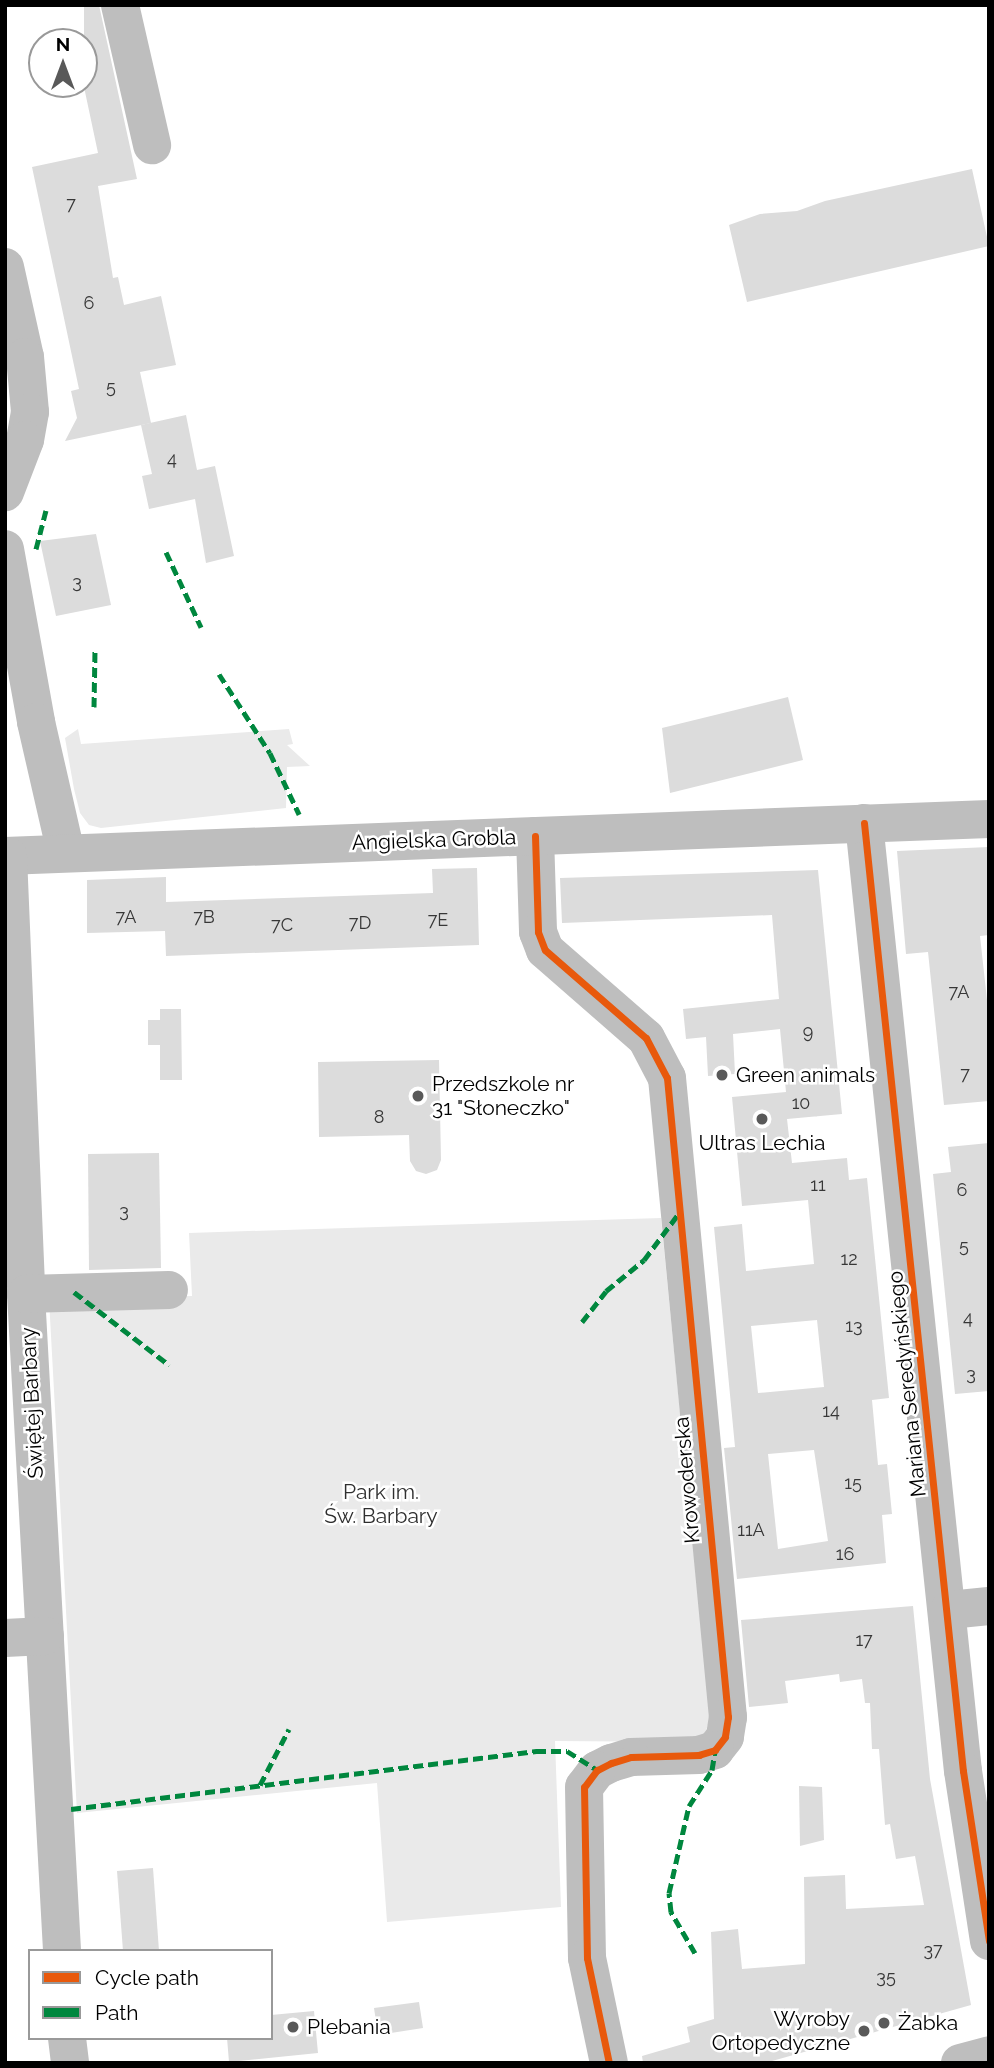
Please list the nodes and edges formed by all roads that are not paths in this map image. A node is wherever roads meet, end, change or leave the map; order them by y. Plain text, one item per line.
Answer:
1 (120, 5) edge
2 (152, 145) dead end
3 (5, 267) edge
4 (5, 492) edge
5 (5, 549) edge
6 (989, 819) edge
7 (864, 824) junction
8 (535, 836) junction
9 (66, 853) junction
10 (7, 856) edge
11 (169, 1290) dead end
12 (26, 1294) junction
13 (989, 1606) edge
14 (949, 1618) junction
15 (989, 1622) edge
16 (46, 1636) junction
17 (5, 1637) edge
18 (989, 1941) edge
19 (62, 1949) edge
20 (67, 2040) edge
21 (989, 2055) edge
22 (70, 2063) edge
23 (609, 2063) edge
24 (960, 2063) edge

1 - 2 street
3 - 4 street
5 - 9 street
6 - 7 street, Angielska Grobla
7 - 8 street, Angielska Grobla
7 - 14 street, Mariana Seredyńskiego
8 - 9 street, Angielska Grobla
8 - 23 street, Krowoderska
9 - 10 street, Angielska Grobla
10 - 12 street, Świętej Barbary
11 - 12 street
12 - 16 street, Świętej Barbary
13 - 14 street
14 - 15 street
14 - 18 street, Mariana Seredyńskiego
16 - 17 street
16 - 19 street, Świętej Barbary
20 - 22 street
21 - 24 street

